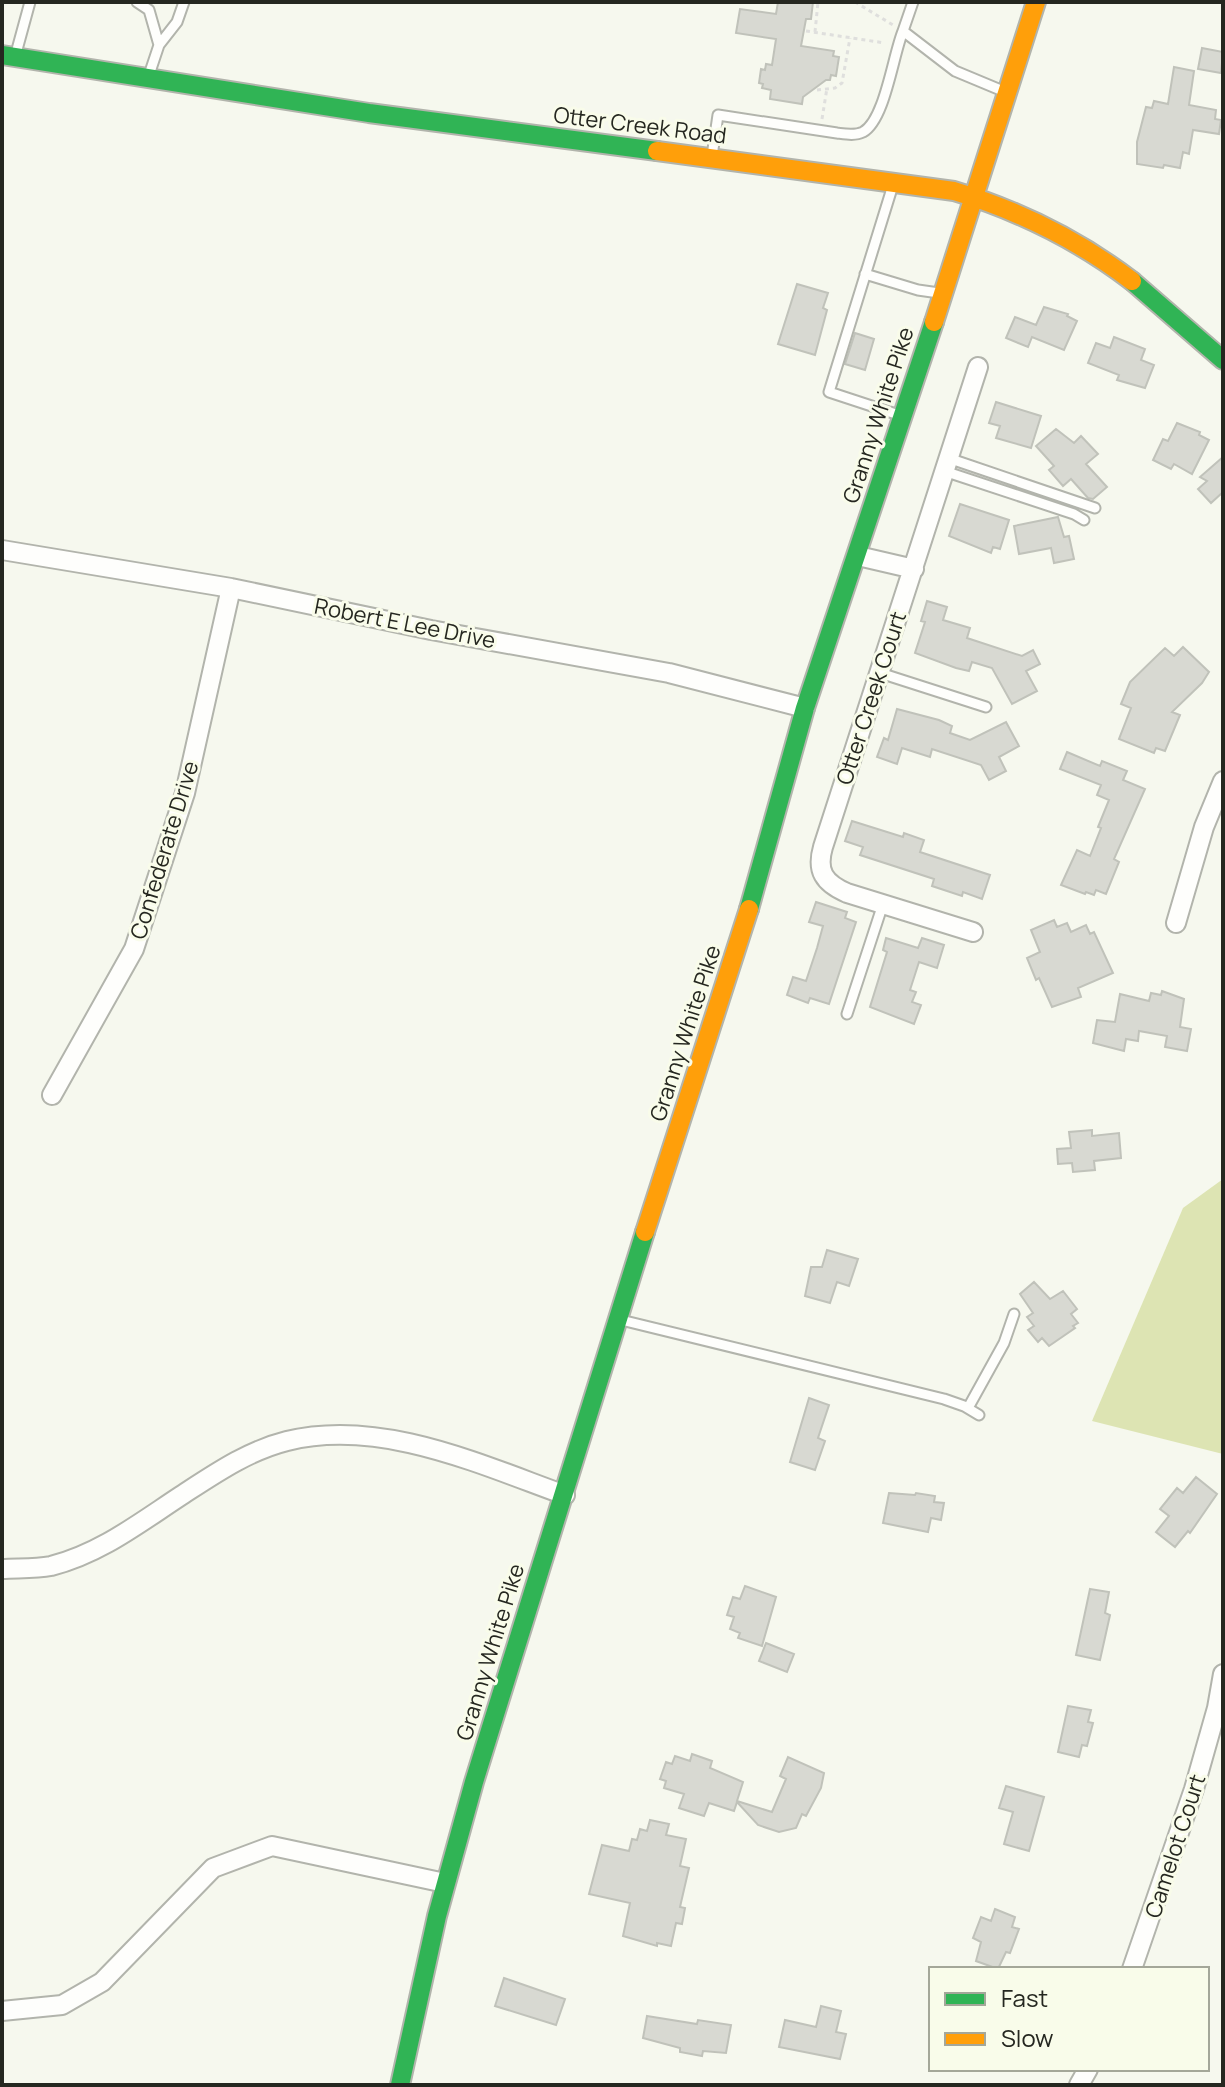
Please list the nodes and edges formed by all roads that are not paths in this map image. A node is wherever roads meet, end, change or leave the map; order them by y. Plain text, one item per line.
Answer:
1 (30, 2) edge
2 (137, 2) edge
3 (184, 2) edge
4 (913, 2) edge
5 (1036, 2) edge
6 (903, 31) junction
7 (159, 45) junction
8 (8, 56) edge
9 (148, 78) junction
10 (1006, 93) junction
11 (712, 159) junction
12 (894, 182) junction
13 (973, 197) junction
14 (865, 274) junction
15 (943, 294) junction
16 (1223, 360) edge
17 (978, 367) dead end
18 (904, 416) junction
19 (946, 464) junction
20 (1023, 485) junction
21 (1019, 495) junction
22 (1095, 508) dead end
23 (1084, 520) dead end
24 (2, 550) edge
25 (858, 556) junction
26 (914, 569) junction
27 (231, 588) junction
28 (880, 673) junction
29 (986, 707) dead end
30 (805, 708) junction
31 (1223, 781) edge
32 (883, 904) junction
33 (1176, 923) dead end
34 (973, 932) dead end
35 (847, 1014) dead end
36 (52, 1095) dead end
37 (1014, 1314) dead end
38 (618, 1319) junction
39 (968, 1408) junction
40 (979, 1415) dead end
41 (565, 1495) junction
42 (2, 1569) edge
43 (1223, 1669) edge
44 (445, 1883) junction
45 (1133, 1967) edge
46 (2, 2011) edge
47 (400, 2085) edge

1 - 8 lane
2 - 7 lane
3 - 7 lane
4 - 6 lane
5 - 10 main road, Granny White Pike
6 - 10 lane
6 - 11 lane
7 - 9 lane
8 - 9 main road, Otter Creek Road
9 - 11 main road, Otter Creek Road
10 - 13 main road, Granny White Pike
11 - 12 main road, Otter Creek Road
12 - 13 main road, Otter Creek Road
12 - 14 lane
13 - 15 main road, Granny White Pike
13 - 16 main road, Otter Creek Road
14 - 15 lane
14 - 18 lane
15 - 18 main road, Granny White Pike
17 - 19 street, Otter Creek Court
18 - 25 main road, Granny White Pike
19 - 20 lane
19 - 21 lane
19 - 26 street, Otter Creek Court
20 - 21 lane
20 - 22 lane
21 - 23 lane
24 - 27 street, Robert E Lee Drive
25 - 26 street
25 - 30 main road, Granny White Pike
26 - 28 street, Otter Creek Court
27 - 30 street, Robert E Lee Drive
27 - 36 street, Confederate Drive
28 - 29 lane
28 - 32 street, Otter Creek Court
30 - 38 main road, Granny White Pike
31 - 33 street
32 - 34 street, Otter Creek Court
32 - 35 lane
37 - 39 lane
38 - 39 lane
38 - 41 main road, Granny White Pike
39 - 40 lane
41 - 42 street
41 - 44 main road, Granny White Pike
43 - 45 street, Camelot Court
44 - 46 street
44 - 47 main road, Granny White Pike

